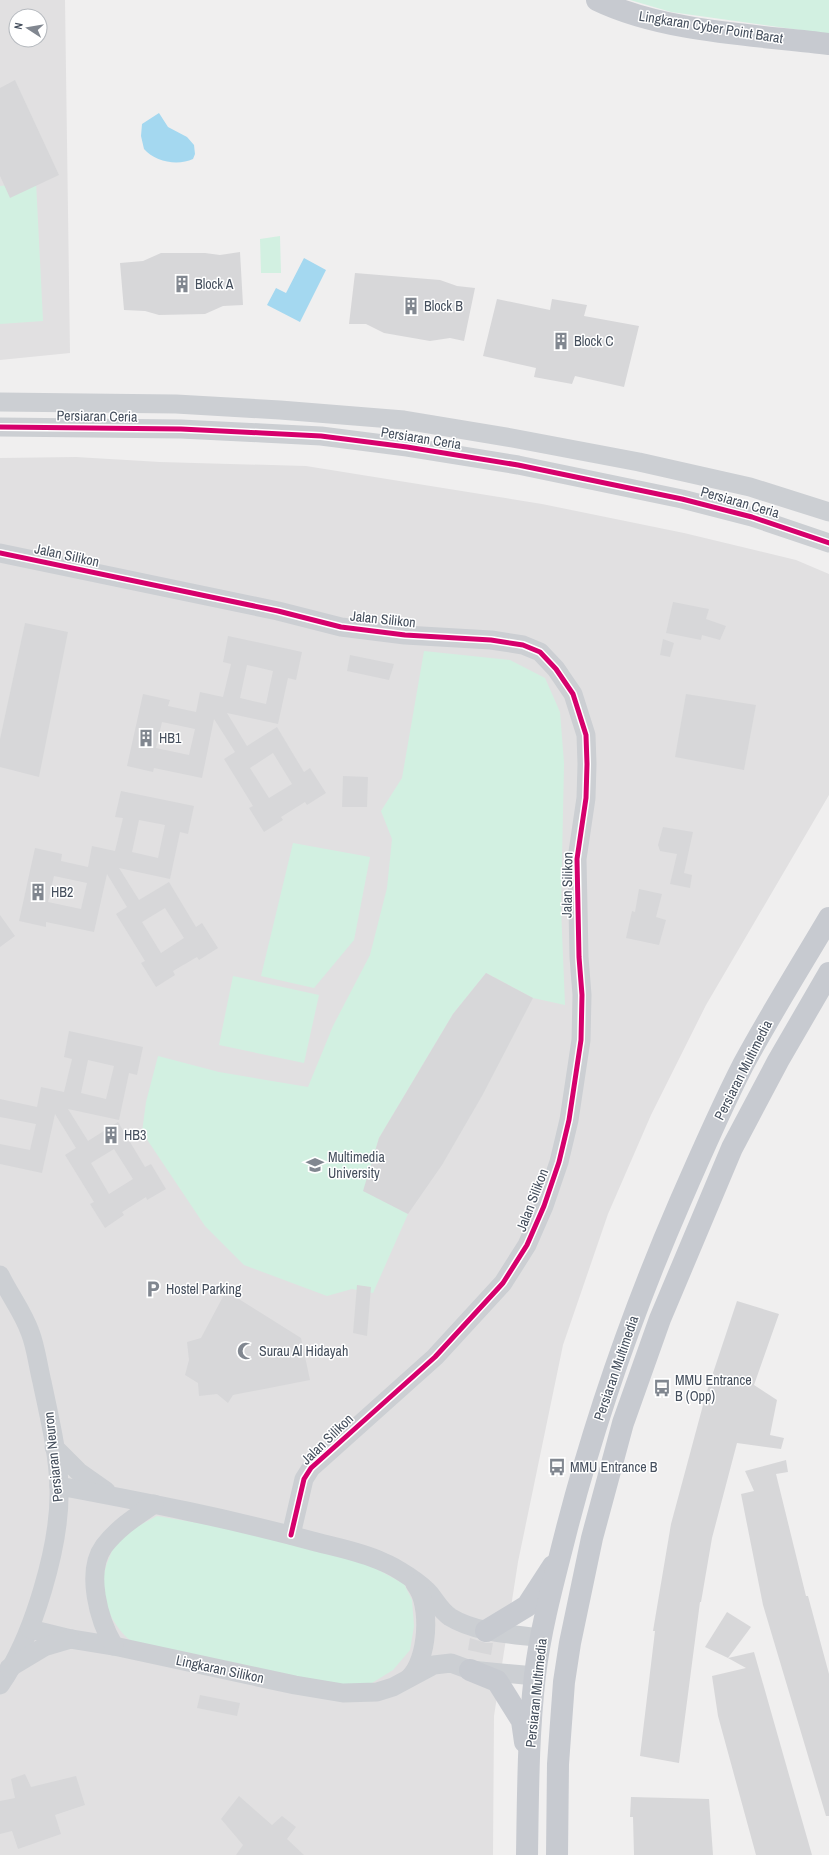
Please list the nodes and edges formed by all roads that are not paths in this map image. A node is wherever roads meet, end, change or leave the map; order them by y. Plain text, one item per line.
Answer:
1 (597, 0) edge
2 (829, 44) edge
3 (0, 402) edge
4 (0, 427) edge
5 (829, 512) edge
6 (829, 543) edge
7 (0, 553) edge
8 (829, 918) edge
9 (829, 973) edge
10 (0, 1275) edge
11 (54, 1447) junction
12 (59, 1486) junction
13 (114, 1496) junction
14 (154, 1504) junction
15 (291, 1535) junction
16 (561, 1552) junction
17 (401, 1571) junction
18 (30, 1629) junction
19 (486, 1631) junction
20 (541, 1638) junction
21 (71, 1639) junction
22 (114, 1646) junction
23 (9, 1668) junction
24 (470, 1670) junction
25 (535, 1676) junction
26 (409, 1678) junction
27 (0, 1685) edge
28 (529, 1787) junction
29 (527, 1855) edge
30 (557, 1855) edge

1 - 2 main road, Lingkaran Cyber Point Barat
3 - 5 street, Persiaran Ceria
4 - 6 street, Persiaran Ceria
7 - 15 street, Jalan Silikon
8 - 16 main road, Persiaran Multimedia
9 - 30 main road, Persiaran Multimedia
10 - 11 street, Persiaran Neuron
11 - 12 street, Persiaran Neuron
11 - 13 street
12 - 13 street
12 - 18 street, Persiaran Neuron
13 - 14 street
14 - 15 street
14 - 22 street
15 - 17 street
16 - 19 main road
16 - 20 main road, Persiaran Multimedia
17 - 19 street
17 - 26 street
18 - 21 street, Lingkaran Silikon
18 - 23 street, Persiaran Neuron
19 - 20 street
20 - 25 main road, Persiaran Multimedia
21 - 22 street, Lingkaran Silikon
21 - 23 street
22 - 26 street, Lingkaran Silikon
23 - 27 street, Persiaran Neuron
24 - 25 street, Lingkaran Silikon
24 - 26 street, Lingkaran Silikon
24 - 28 main road
25 - 28 main road, Persiaran Multimedia
28 - 29 main road, Persiaran Multimedia

